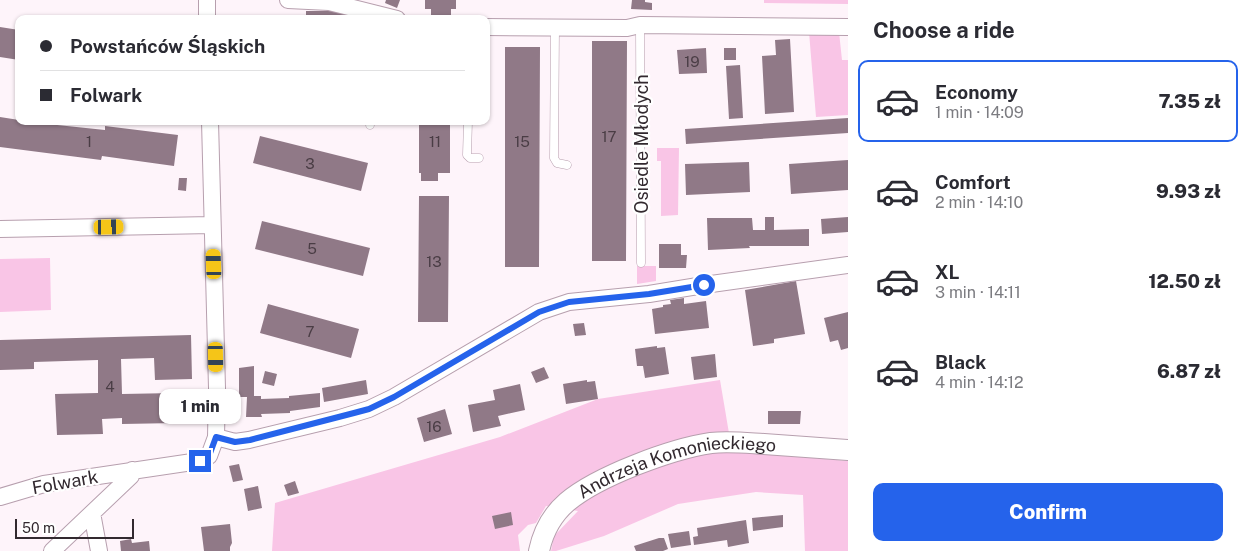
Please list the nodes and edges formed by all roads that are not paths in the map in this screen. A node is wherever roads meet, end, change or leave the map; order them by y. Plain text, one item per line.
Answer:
1 (207, 0) edge
2 (288, 0) edge
3 (207, 15) edge
4 (367, 15) edge
5 (640, 25) junction
6 (490, 27) edge
7 (555, 27) junction
8 (848, 27) edge
9 (210, 125) edge
10 (468, 125) edge
11 (479, 158) dead end
12 (566, 165) dead end
13 (212, 225) junction
14 (0, 229) edge
15 (641, 263) dead end
16 (848, 265) edge
17 (216, 437) junction
18 (848, 450) edge
19 (132, 470) junction
20 (0, 497) edge
21 (92, 513) junction
22 (52, 551) edge
23 (99, 551) edge
24 (539, 551) edge

1 - 3 street
2 - 4 street
5 - 7 street
5 - 8 street
5 - 15 lane, Osiedle Młodych
6 - 7 street
7 - 12 lane
9 - 13 street
10 - 11 lane
13 - 14 street
13 - 17 street
16 - 17 street
17 - 19 street, Folwark
18 - 24 street, Andrzeja Komonieckiego
19 - 20 street, Folwark
19 - 21 street, Folwark
21 - 22 street, Folwark
21 - 23 street

